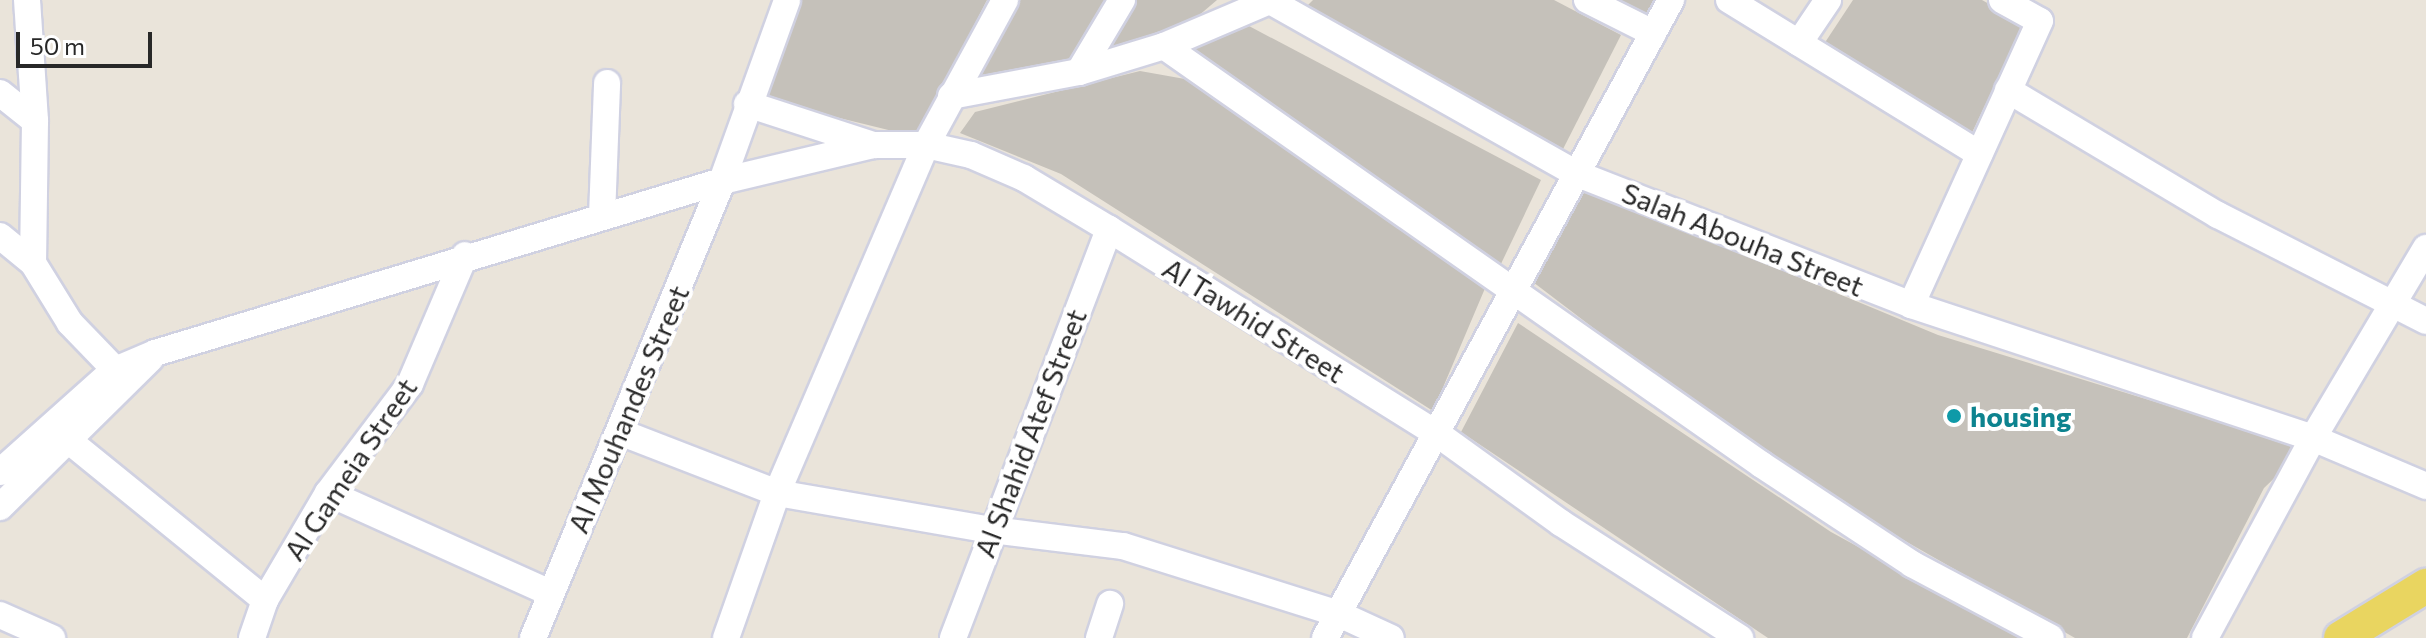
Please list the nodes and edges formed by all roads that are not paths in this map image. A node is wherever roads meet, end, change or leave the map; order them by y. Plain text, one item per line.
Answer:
1 (27, 0) edge
2 (787, 0) edge
3 (1005, 0) edge
4 (1122, 0) edge
5 (1587, 0) edge
6 (1671, 0) edge
7 (1729, 0) edge
8 (1828, 0) edge
9 (2002, 0) edge
10 (1271, 1) edge
11 (2046, 10) edge
12 (1653, 33) junction
13 (1799, 43) junction
14 (1164, 46) junction
15 (1079, 72) junction
16 (607, 83) dead end
17 (2008, 90) junction
18 (0, 93) edge
19 (951, 96) junction
20 (747, 104) junction
21 (35, 121) junction
22 (873, 145) junction
23 (926, 145) junction
24 (1979, 154) junction
25 (1575, 173) junction
26 (722, 181) junction
27 (602, 216) junction
28 (1109, 229) junction
29 (0, 236) edge
30 (2426, 248) edge
31 (465, 255) junction
32 (33, 263) junction
33 (1510, 290) junction
34 (2394, 303) junction
35 (1911, 305) junction
36 (2426, 321) edge
37 (121, 377) junction
38 (620, 432) junction
39 (1439, 435) junction
40 (2313, 438) junction
41 (68, 440) junction
42 (0, 472) edge
43 (2426, 486) edge
44 (328, 493) junction
45 (777, 493) junction
46 (0, 507) edge
47 (992, 530) junction
48 (2426, 586) edge
49 (551, 593) junction
50 (265, 600) junction
51 (1110, 604) dead end
52 (1339, 614) junction
53 (0, 615) edge
54 (52, 638) edge
55 (252, 638) edge
56 (533, 638) edge
57 (726, 638) edge
58 (953, 638) edge
59 (1099, 638) edge
60 (1325, 638) edge
61 (1391, 638) edge
62 (1740, 638) edge
63 (2051, 638) edge
64 (2205, 638) edge
65 (2341, 638) edge

1 - 21 street
2 - 20 street, Al Mouhandes Street
3 - 19 street
4 - 15 street
5 - 12 street
6 - 12 street
7 - 13 street
8 - 13 street
9 - 11 street
10 - 14 street
10 - 25 street, Salah Abouha Street
11 - 17 street
12 - 25 street
13 - 24 street
14 - 15 street
14 - 33 street
15 - 19 street
16 - 27 street
17 - 24 street
17 - 34 street
18 - 21 street
19 - 23 street
20 - 22 street
20 - 26 street, Al Mouhandes Street
21 - 32 street
22 - 23 street, Al Tawhid Street
22 - 26 street, Al Tawhid Street
23 - 28 street, Al Tawhid Street
23 - 45 street
24 - 35 street
25 - 33 street
25 - 35 street, Salah Abouha Street
26 - 27 street, Al Tawhid Street
26 - 38 street, Al Mouhandes Street
27 - 31 street, Al Tawhid Street
28 - 39 street, Al Tawhid Street
28 - 47 street, Al Shahid Atef Street
29 - 32 street
30 - 34 street
31 - 37 street, Al Tawhid Street
31 - 44 street, Al Gameia Street
32 - 37 street
33 - 39 street
33 - 63 street
34 - 36 street
34 - 40 street
35 - 40 street, Salah Abouha Street
37 - 41 street
37 - 42 street
38 - 45 street
38 - 49 street, Al Mouhandes Street
39 - 52 street
39 - 62 street, Al Tawhid Street
40 - 43 street, Salah Abouha Street
40 - 64 street
41 - 46 street
41 - 50 street
44 - 49 street
44 - 50 street, Al Gameia Street
45 - 47 street
45 - 57 street
47 - 52 street
47 - 58 street, Al Shahid Atef Street
48 - 65 main road
49 - 56 street, Al Mouhandes Street
50 - 55 street, Al Gameia Street
51 - 59 street
52 - 60 street
52 - 61 street
53 - 54 street

